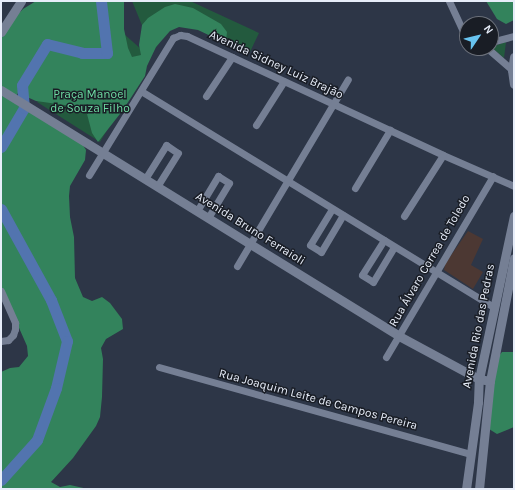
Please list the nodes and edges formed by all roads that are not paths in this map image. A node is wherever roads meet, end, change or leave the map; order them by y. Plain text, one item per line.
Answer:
1 (21, 1) edge
2 (449, 1) edge
3 (459, 23) edge
4 (1, 32) edge
5 (514, 36) edge
6 (499, 40) edge
7 (496, 56) edge
8 (232, 57) junction
9 (514, 57) edge
10 (513, 70) edge
11 (348, 80) dead end
12 (284, 81) junction
13 (514, 84) edge
14 (4, 91) edge
15 (141, 91) junction
16 (206, 96) dead end
17 (334, 103) junction
18 (256, 125) dead end
19 (390, 130) junction
20 (103, 153) junction
21 (443, 155) junction
22 (88, 175) dead end
23 (492, 176) junction
24 (145, 179) junction
25 (288, 181) junction
26 (157, 186) junction
27 (514, 186) edge
28 (355, 188) dead end
29 (332, 209) junction
30 (197, 211) junction
31 (343, 215) junction
32 (404, 216) dead end
33 (514, 216) edge
34 (208, 218) junction
35 (384, 240) junction
36 (250, 244) junction
37 (394, 247) junction
38 (514, 258) edge
39 (237, 266) dead end
40 (436, 272) junction
41 (1, 291) edge
42 (494, 307) junction
43 (399, 336) junction
44 (1, 341) edge
45 (386, 357) dead end
46 (159, 367) dead end
47 (479, 379) junction
48 (490, 380) junction
49 (471, 454) junction
50 (466, 489) edge
51 (479, 489) edge

1 - 4 street
2 - 3 street
5 - 6 street
7 - 10 street
8 - 12 street, Avenida Sidney Luiz Brajão
8 - 15 street, Avenida Sidney Luiz Brajão
8 - 16 street
9 - 10 street
10 - 13 street
11 - 17 street
12 - 17 street, Avenida Sidney Luiz Brajão
12 - 18 street
14 - 20 street, Avenida Bruno Ferraioli
15 - 20 street, Avenida Sidney Luiz Brajão
15 - 25 street
17 - 19 street, Avenida Sidney Luiz Brajão
17 - 25 street
19 - 21 street, Avenida Sidney Luiz Brajão
19 - 28 street
20 - 22 street, Avenida Sidney Luiz Brajão
20 - 24 street, Avenida Bruno Ferraioli
21 - 23 street, Avenida Sidney Luiz Brajão
21 - 32 street
23 - 27 street, Avenida Sidney Luiz Brajão
23 - 40 street, Rua Álvaro Correa de Toledo
24 - 26 street, Avenida Bruno Ferraioli
24 - 26 street
25 - 29 street
25 - 36 street
26 - 30 street, Avenida Bruno Ferraioli
29 - 31 street
29 - 31 street
30 - 34 street, Avenida Bruno Ferraioli
30 - 34 street
31 - 35 street
33 - 42 street, Avenida Rio das Pedras
34 - 36 street, Avenida Bruno Ferraioli
35 - 37 street
35 - 37 street
36 - 39 street
36 - 43 street, Avenida Bruno Ferraioli
37 - 40 street
38 - 48 street, Avenida Rio das Pedras
40 - 42 street
40 - 43 street, Rua Álvaro Correa de Toledo
41 - 44 street
42 - 47 street, Avenida Rio das Pedras
43 - 45 street, Rua Álvaro Correa de Toledo
43 - 47 street, Avenida Bruno Ferraioli
46 - 49 street, Rua Joaquim Leite de Campos Pereira
47 - 48 street, Avenida Bruno Ferraioli
47 - 49 street, Avenida Rio das Pedras
48 - 51 street, Avenida Rio das Pedras
49 - 50 street, Avenida Rio das Pedras

